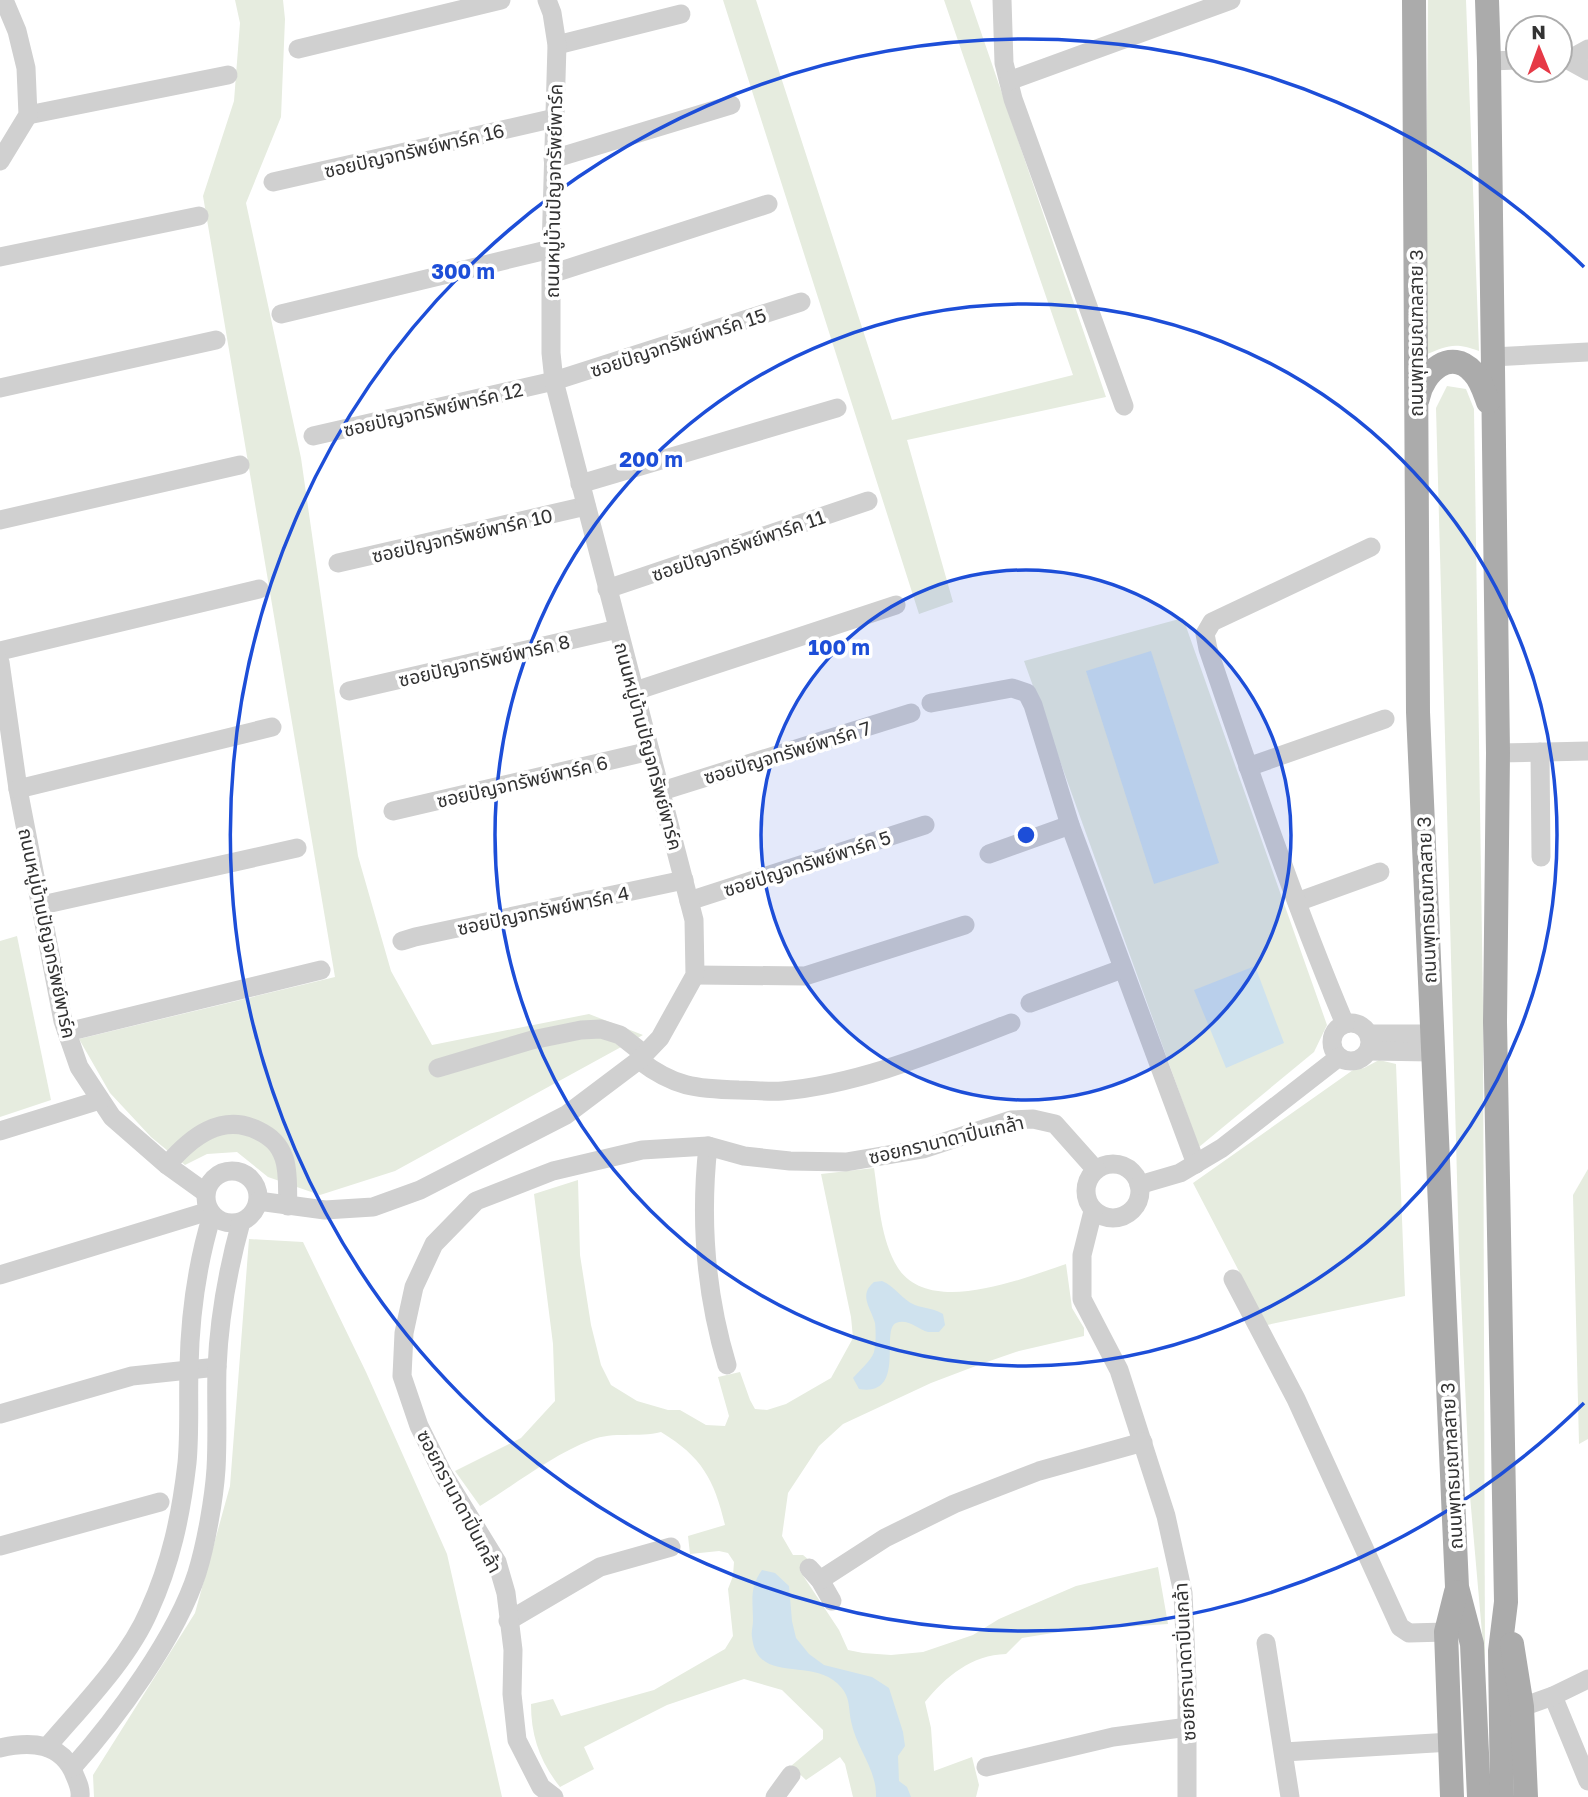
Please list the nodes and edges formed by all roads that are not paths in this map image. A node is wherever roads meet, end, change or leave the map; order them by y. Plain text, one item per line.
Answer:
1 (6, 0) edge
2 (501, 0) edge
3 (547, 0) edge
4 (1002, 0) edge
5 (1231, 0) edge
6 (1414, 0) edge
7 (1487, 0) edge
8 (681, 14) dead end
9 (556, 46) junction
10 (298, 49) dead end
11 (1504, 60) edge
12 (1489, 61) junction
13 (228, 75) dead end
14 (1009, 81) junction
15 (732, 105) dead end
16 (28, 115) junction
17 (555, 118) junction
18 (552, 159) junction
19 (0, 161) edge
20 (274, 182) dead end
21 (768, 204) dead end
22 (199, 216) dead end
23 (551, 249) junction
24 (0, 257) edge
25 (551, 274) junction
26 (801, 302) dead end
27 (281, 314) dead end
28 (216, 340) dead end
29 (1588, 352) edge
30 (1492, 357) junction
31 (554, 381) junction
32 (0, 388) edge
33 (1124, 406) dead end
34 (837, 408) dead end
35 (1415, 413) junction
36 (1493, 414) junction
37 (313, 436) dead end
38 (240, 465) dead end
39 (580, 484) junction
40 (868, 501) dead end
41 (586, 506) junction
42 (0, 520) edge
43 (1371, 547) dead end
44 (338, 563) dead end
45 (259, 589) dead end
46 (607, 589) junction
47 (896, 605) dead end
48 (618, 629) junction
49 (0, 651) edge
50 (0, 662) edge
51 (349, 691) dead end
52 (635, 691) junction
53 (931, 703) dead end
54 (911, 713) dead end
55 (1385, 719) dead end
56 (272, 727) dead end
57 (650, 751) junction
58 (1588, 751) edge
59 (1540, 752) junction
60 (1498, 753) junction
61 (1248, 767) junction
62 (18, 789) junction
63 (662, 791) junction
64 (393, 811) dead end
65 (925, 825) dead end
66 (1070, 825) junction
67 (298, 848) dead end
68 (989, 854) dead end
69 (1541, 857) dead end
70 (1380, 872) dead end
71 (684, 880) junction
72 (690, 901) junction
73 (1297, 902) junction
74 (43, 905) junction
75 (965, 925) dead end
76 (402, 942) dead end
77 (1122, 969) junction
78 (321, 970) dead end
79 (695, 975) junction
80 (1030, 1003) dead end
81 (1012, 1023) dead end
82 (1345, 1024) junction
83 (67, 1032) junction
84 (1369, 1042) junction
85 (1432, 1043) junction
86 (642, 1057) junction
87 (1339, 1057) junction
88 (438, 1068) dead end
89 (100, 1100) junction
90 (0, 1131) edge
91 (708, 1146) junction
92 (1196, 1164) junction
93 (167, 1165) junction
94 (1096, 1170) junction
95 (1139, 1185) junction
96 (258, 1201) junction
97 (209, 1206) junction
98 (288, 1206) junction
99 (1093, 1211) junction
100 (241, 1222) junction
101 (0, 1275) edge
102 (1233, 1279) dead end
103 (726, 1365) dead end
104 (217, 1367) junction
105 (189, 1368) junction
106 (189, 1389) junction
107 (217, 1390) junction
108 (0, 1414) edge
109 (1143, 1442) junction
110 (160, 1502) dead end
111 (0, 1546) edge
112 (671, 1546) dead end
113 (1457, 1587) junction
114 (832, 1601) dead end
115 (1506, 1602) junction
116 (508, 1621) junction
117 (1446, 1632) junction
118 (1266, 1643) dead end
119 (1588, 1679) edge
120 (1553, 1696) junction
121 (1522, 1707) junction
122 (1188, 1727) junction
123 (1451, 1742) junction
124 (47, 1747) junction
125 (0, 1748) edge
126 (1284, 1752) junction
127 (986, 1767) dead end
128 (72, 1768) junction
129 (791, 1776) dead end
130 (1588, 1781) edge
131 (80, 1797) edge
132 (554, 1797) edge
133 (775, 1797) edge
134 (1187, 1797) edge
135 (1290, 1797) edge
136 (1452, 1797) edge
137 (1479, 1797) edge
138 (1502, 1797) edge
139 (1526, 1797) edge

1 - 16 street
2 - 10 street
3 - 9 street, ถนนหมู่บ้านปัญจทรัพย์พาร์ค
4 - 14 street
5 - 14 street
6 - 35 main road, ถนนพุทธมณฑลสาย 3
7 - 12 main road
8 - 9 street
9 - 17 street, ถนนหมู่บ้านปัญจทรัพย์พาร์ค
11 - 12 street
12 - 30 main road
13 - 16 street
14 - 33 street
15 - 18 street
16 - 19 street
17 - 18 street, ถนนหมู่บ้านปัญจทรัพย์พาร์ค
17 - 20 street, ซอยปัญจทรัพย์พาร์ค 16
18 - 23 street, ถนนหมู่บ้านปัญจทรัพย์พาร์ค
21 - 25 street
22 - 24 street
23 - 25 street, ถนนหมู่บ้านปัญจทรัพย์พาร์ค
23 - 27 street
25 - 31 street, ถนนหมู่บ้านปัญจทรัพย์พาร์ค
26 - 31 street, ซอยปัญจทรัพย์พาร์ค 15
28 - 32 street
29 - 30 street
30 - 36 main road
31 - 37 street, ซอยปัญจทรัพย์พาร์ค 12
31 - 39 street, ถนนหมู่บ้านปัญจทรัพย์พาร์ค
34 - 39 street
35 - 36 main road
35 - 85 main road, ถนนพุทธมณฑลสาย 3
36 - 60 main road
38 - 42 street
39 - 41 street, ถนนหมู่บ้านปัญจทรัพย์พาร์ค
40 - 46 street, ซอยปัญจทรัพย์พาร์ค 11
41 - 44 street, ซอยปัญจทรัพย์พาร์ค 10
41 - 46 street, ถนนหมู่บ้านปัญจทรัพย์พาร์ค
43 - 61 street
45 - 49 street
46 - 48 street, ถนนหมู่บ้านปัญจทรัพย์พาร์ค
47 - 52 street
48 - 51 street, ซอยปัญจทรัพย์พาร์ค 8
48 - 52 street, ถนนหมู่บ้านปัญจทรัพย์พาร์ค
50 - 62 street, ถนนหมู่บ้านปัญจทรัพย์พาร์ค
52 - 57 street, ถนนหมู่บ้านปัญจทรัพย์พาร์ค
53 - 66 street
54 - 63 street, ซอยปัญจทรัพย์พาร์ค 7
55 - 61 street
56 - 62 street
57 - 63 street, ถนนหมู่บ้านปัญจทรัพย์พาร์ค
57 - 64 street, ซอยปัญจทรัพย์พาร์ค 6
58 - 59 street
59 - 60 street
59 - 69 street
60 - 115 main road
61 - 73 street
62 - 74 street, ถนนหมู่บ้านปัญจทรัพย์พาร์ค
63 - 71 street, ถนนหมู่บ้านปัญจทรัพย์พาร์ค
65 - 72 street, ซอยปัญจทรัพย์พาร์ค 5
66 - 68 street
66 - 77 street
67 - 74 street
70 - 73 street
71 - 72 street, ถนนหมู่บ้านปัญจทรัพย์พาร์ค
71 - 76 street, ซอยปัญจทรัพย์พาร์ค 4
72 - 79 street, ถนนหมู่บ้านปัญจทรัพย์พาร์ค
73 - 82 street
74 - 83 street, ถนนหมู่บ้านปัญจทรัพย์พาร์ค
75 - 79 street
77 - 80 street
77 - 92 street
78 - 83 street
79 - 86 street
81 - 86 street
82 - 84 street
82 - 87 street
83 - 89 street, ถนนหมู่บ้านปัญจทรัพย์พาร์ค
84 - 85 street
84 - 87 street
85 - 113 main road, ถนนพุทธมณฑลสาย 3
86 - 88 street
86 - 98 street
87 - 92 street
89 - 90 street
89 - 93 street, ถนนหมู่บ้านปัญจทรัพย์พาร์ค
91 - 94 street, ซอยกรานาดาปิ่นเกล้า
91 - 103 street
91 - 116 street, ซอยกรานาดาปิ่นเกล้า
92 - 95 street
93 - 97 street, ถนนหมู่บ้านปัญจทรัพย์พาร์ค
93 - 98 street
94 - 95 street
94 - 99 street, ซอยกรานาดาปิ่นเกล้า
95 - 99 street
96 - 97 street
96 - 98 street
96 - 100 street
97 - 100 street, ถนนหมู่บ้านปัญจทรัพย์พาร์ค
97 - 101 street
97 - 105 street
99 - 109 street, ซอยกรานาดาปิ่นเกล้า
100 - 104 street
102 - 117 street
104 - 105 street
104 - 107 street
105 - 106 street
105 - 108 street
106 - 107 street
106 - 124 street
107 - 128 street
109 - 114 street
109 - 122 street, ซอยกรานาดาปิ่นเกล้า
110 - 111 street
112 - 116 street
113 - 117 main road
113 - 137 main road, ถนนพุทธมณฑลสาย 3
115 - 121 main road
115 - 138 main road
116 - 132 street, ซอยกรานาดาปิ่นเกล้า
117 - 123 main road
118 - 126 street
119 - 120 street
120 - 121 street
120 - 130 street
121 - 139 main road
122 - 127 street
122 - 134 street, ซอยกรานาดาปิ่นเกล้า
123 - 126 street
123 - 136 main road
124 - 125 street
124 - 128 street
126 - 135 street
128 - 131 street
129 - 133 street

